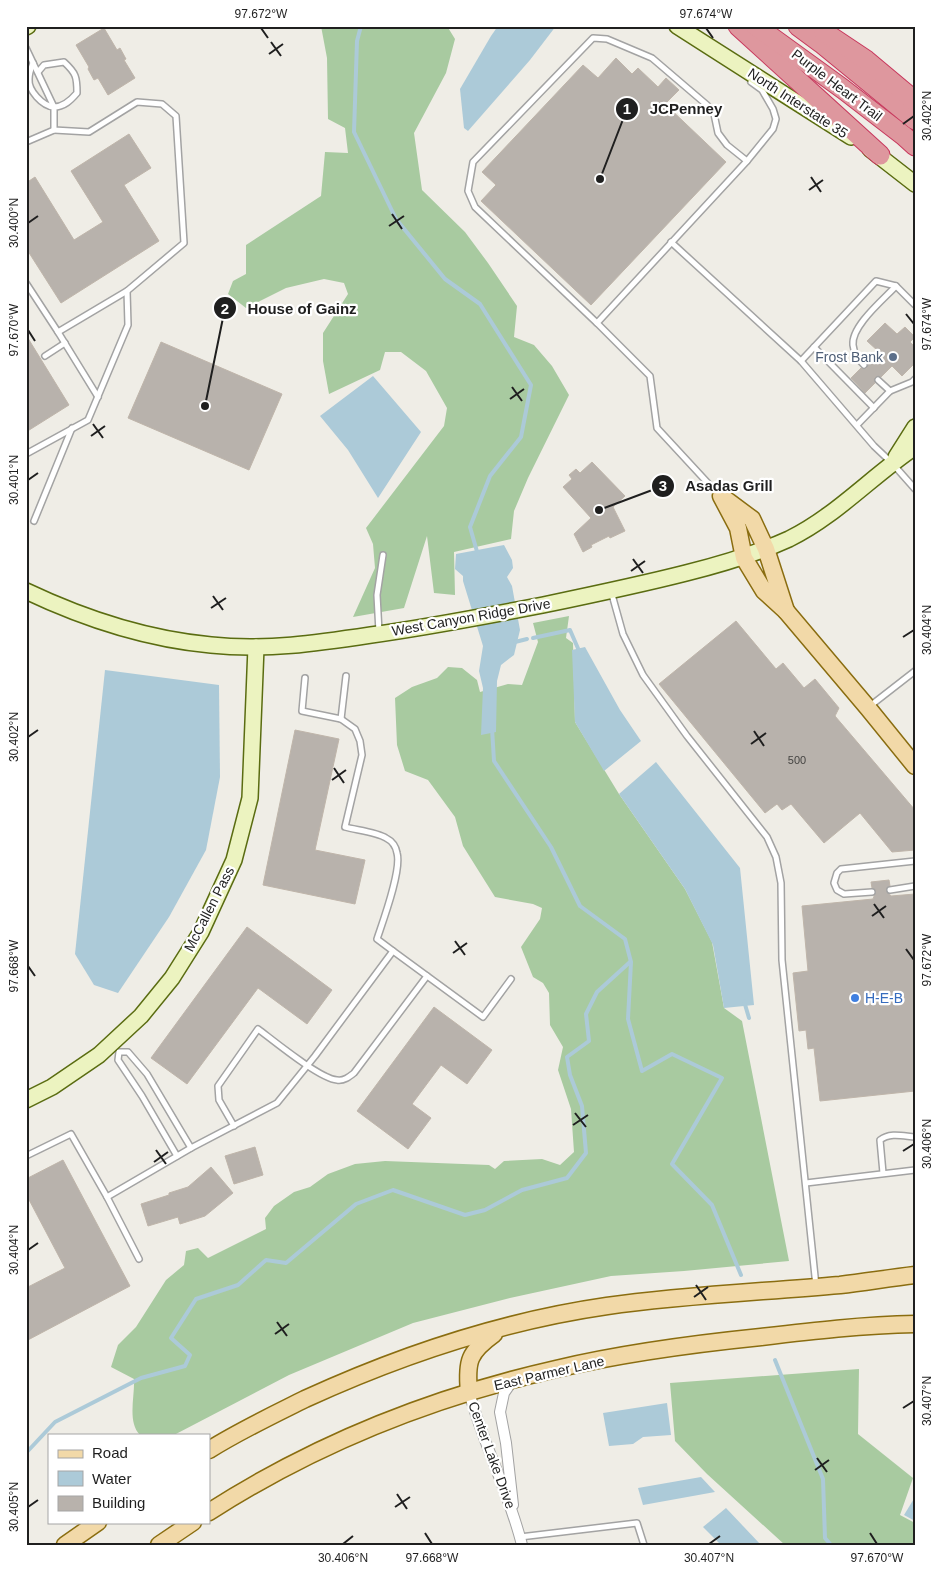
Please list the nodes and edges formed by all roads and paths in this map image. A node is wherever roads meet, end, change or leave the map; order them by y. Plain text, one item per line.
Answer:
1 (676, 26) edge
2 (738, 26) edge
3 (756, 26) edge
4 (798, 26) edge
5 (816, 26) edge
6 (26, 48) edge
7 (33, 63) junction
8 (38, 72) junction
9 (915, 101) edge
10 (54, 107) junction
11 (915, 120) edge
12 (54, 130) junction
13 (26, 142) edge
14 (915, 146) edge
15 (880, 155) junction
16 (747, 161) junction
17 (915, 184) edge
18 (672, 242) junction
19 (26, 283) edge
20 (896, 286) junction
21 (127, 291) junction
22 (29, 292) edge
23 (915, 305) edge
24 (597, 323) junction
25 (58, 332) junction
26 (65, 344) junction
27 (814, 347) junction
28 (45, 356) dead end
29 (801, 362) junction
30 (864, 365) dead end
31 (915, 379) edge
32 (878, 380) dead end
33 (890, 391) junction
34 (98, 397) junction
35 (874, 408) junction
36 (857, 425) junction
37 (915, 427) edge
38 (72, 428) junction
39 (915, 447) edge
40 (26, 454) edge
41 (892, 463) junction
42 (915, 489) edge
43 (720, 496) junction
44 (34, 521) dead end
45 (766, 549) junction
46 (382, 555) dead end
47 (744, 558) junction
48 (26, 591) edge
49 (611, 591) junction
50 (786, 611) junction
51 (379, 634) junction
52 (256, 647) junction
53 (915, 671) edge
54 (346, 676) dead end
55 (305, 678) dead end
56 (868, 708) junction
57 (341, 719) junction
58 (915, 766) edge
59 (915, 861) edge
60 (915, 886) edge
61 (890, 890) dead end
62 (872, 892) dead end
63 (393, 951) junction
64 (428, 976) junction
65 (512, 978) dead end
66 (115, 1048) junction
67 (308, 1065) junction
68 (26, 1100) edge
69 (234, 1126) junction
70 (915, 1137) edge
71 (191, 1148) junction
72 (26, 1156) edge
73 (177, 1156) junction
74 (915, 1170) edge
75 (883, 1173) junction
76 (806, 1183) junction
77 (107, 1197) junction
78 (139, 1259) dead end
79 (915, 1275) edge
80 (816, 1286) junction
81 (915, 1324) edge
82 (509, 1325) junction
83 (513, 1380) junction
84 (469, 1392) junction
85 (210, 1449) edge
86 (210, 1511) edge
87 (514, 1518) junction
88 (95, 1524) edge
89 (190, 1524) edge
90 (521, 1541) edge
91 (65, 1545) edge
92 (159, 1545) edge
93 (644, 1545) edge

1 - 15 street, North Interstate 35
1 - 16 lane
2 - 15 highway
3 - 14 highway, Purple Heart Trail
4 - 11 highway, Purple Heart Trail
5 - 9 highway
6 - 7 lane
7 - 8 lane
7 - 10 lane
8 - 10 lane
8 - 10 lane
10 - 12 lane
12 - 13 lane
12 - 21 lane
15 - 17 street, North Interstate 35
16 - 18 lane
16 - 24 lane
18 - 24 lane
18 - 29 lane
19 - 22 lane
20 - 23 lane
20 - 27 lane
20 - 30 lane
21 - 25 lane
21 - 34 lane
22 - 25 lane
24 - 43 lane
25 - 26 lane
26 - 28 lane
26 - 34 lane
27 - 29 lane
27 - 35 lane
29 - 36 lane
31 - 33 lane
32 - 33 lane
33 - 35 lane
34 - 38 lane
35 - 36 lane
36 - 41 lane
37 - 41 street, West Canyon Ridge Drive
38 - 40 lane
38 - 44 lane
39 - 41 street, West Canyon Ridge Drive
41 - 42 lane
41 - 45 street, West Canyon Ridge Drive
43 - 45 main road
43 - 47 main road
45 - 47 street, West Canyon Ridge Drive
45 - 50 main road
46 - 51 lane
47 - 49 street, West Canyon Ridge Drive
47 - 50 main road
48 - 52 street, West Canyon Ridge Drive
49 - 51 street, West Canyon Ridge Drive
49 - 76 lane
50 - 56 main road
51 - 52 street, West Canyon Ridge Drive
52 - 66 street, McCallen Pass
53 - 56 lane
54 - 57 lane
55 - 57 lane
56 - 58 main road
57 - 63 lane
59 - 62 lane
60 - 61 lane
63 - 64 lane
63 - 67 lane
64 - 65 lane
64 - 67 lane
66 - 68 street, McCallen Pass
66 - 71 lane
66 - 73 lane
67 - 69 lane
67 - 69 lane
69 - 71 lane
70 - 75 lane
71 - 73 lane
72 - 77 lane
73 - 77 lane
74 - 75 lane
75 - 76 lane
76 - 80 lane
77 - 78 lane
79 - 80 main road
80 - 82 main road
81 - 83 main road, East Parmer Lane
82 - 84 main road
82 - 85 main road
83 - 84 main road, East Parmer Lane
83 - 87 street, Center Lake Drive
84 - 86 main road, East Parmer Lane
84 - 87 street, Center Lake Drive
87 - 90 street, Center Lake Drive
88 - 91 main road
89 - 92 main road
90 - 93 lane

